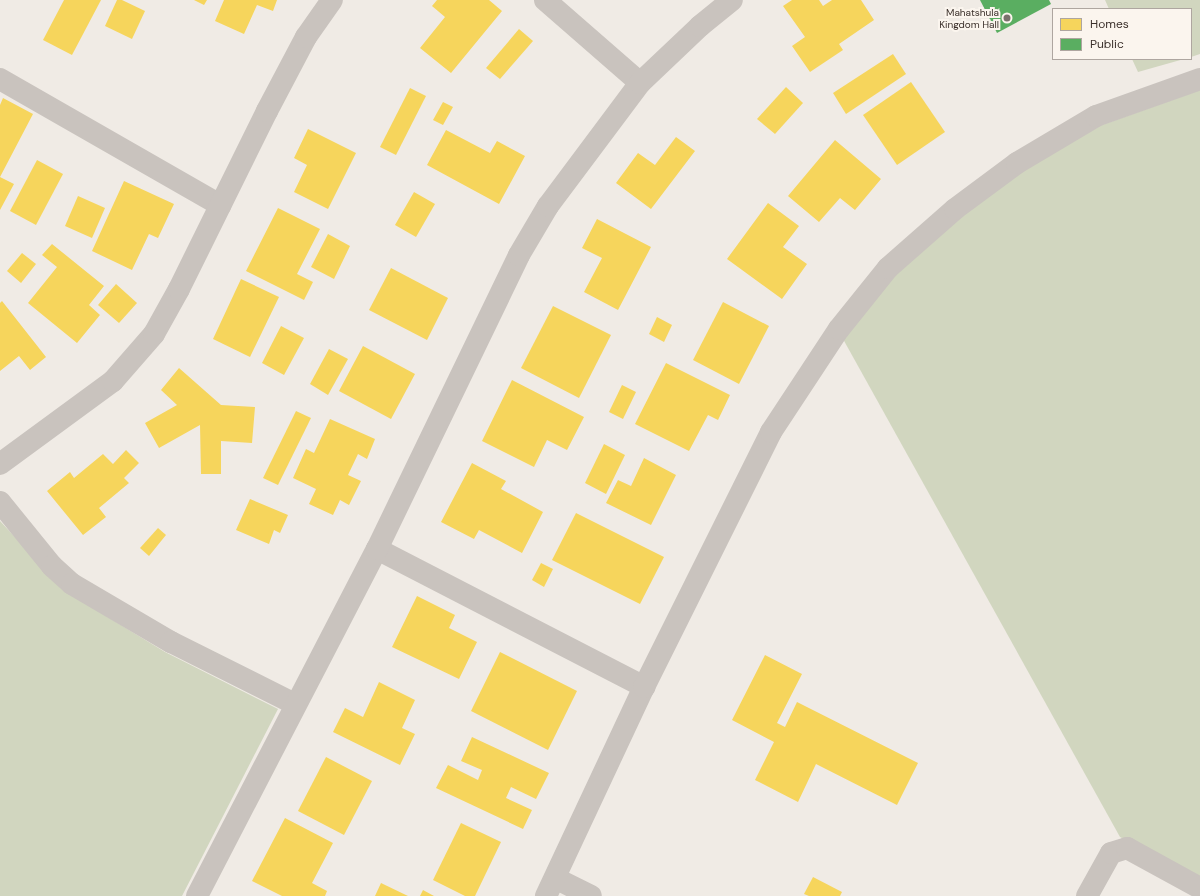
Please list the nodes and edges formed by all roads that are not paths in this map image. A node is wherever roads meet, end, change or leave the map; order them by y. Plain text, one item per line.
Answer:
1 (332, 0) edge
2 (544, 0) edge
3 (732, 0) edge
4 (0, 79) edge
5 (1200, 79) edge
6 (640, 83) junction
7 (220, 205) junction
8 (0, 464) edge
9 (0, 502) edge
10 (377, 549) junction
11 (644, 687) junction
12 (295, 704) junction
13 (550, 887) edge
14 (1200, 888) edge
15 (197, 896) edge
16 (591, 896) edge
17 (1087, 896) edge

1 - 7 street
2 - 6 street
3 - 6 street
4 - 7 street
5 - 11 street
6 - 10 street
7 - 8 street
9 - 12 street
10 - 11 street
10 - 12 street
11 - 13 street
12 - 15 street
13 - 16 street
14 - 17 street

